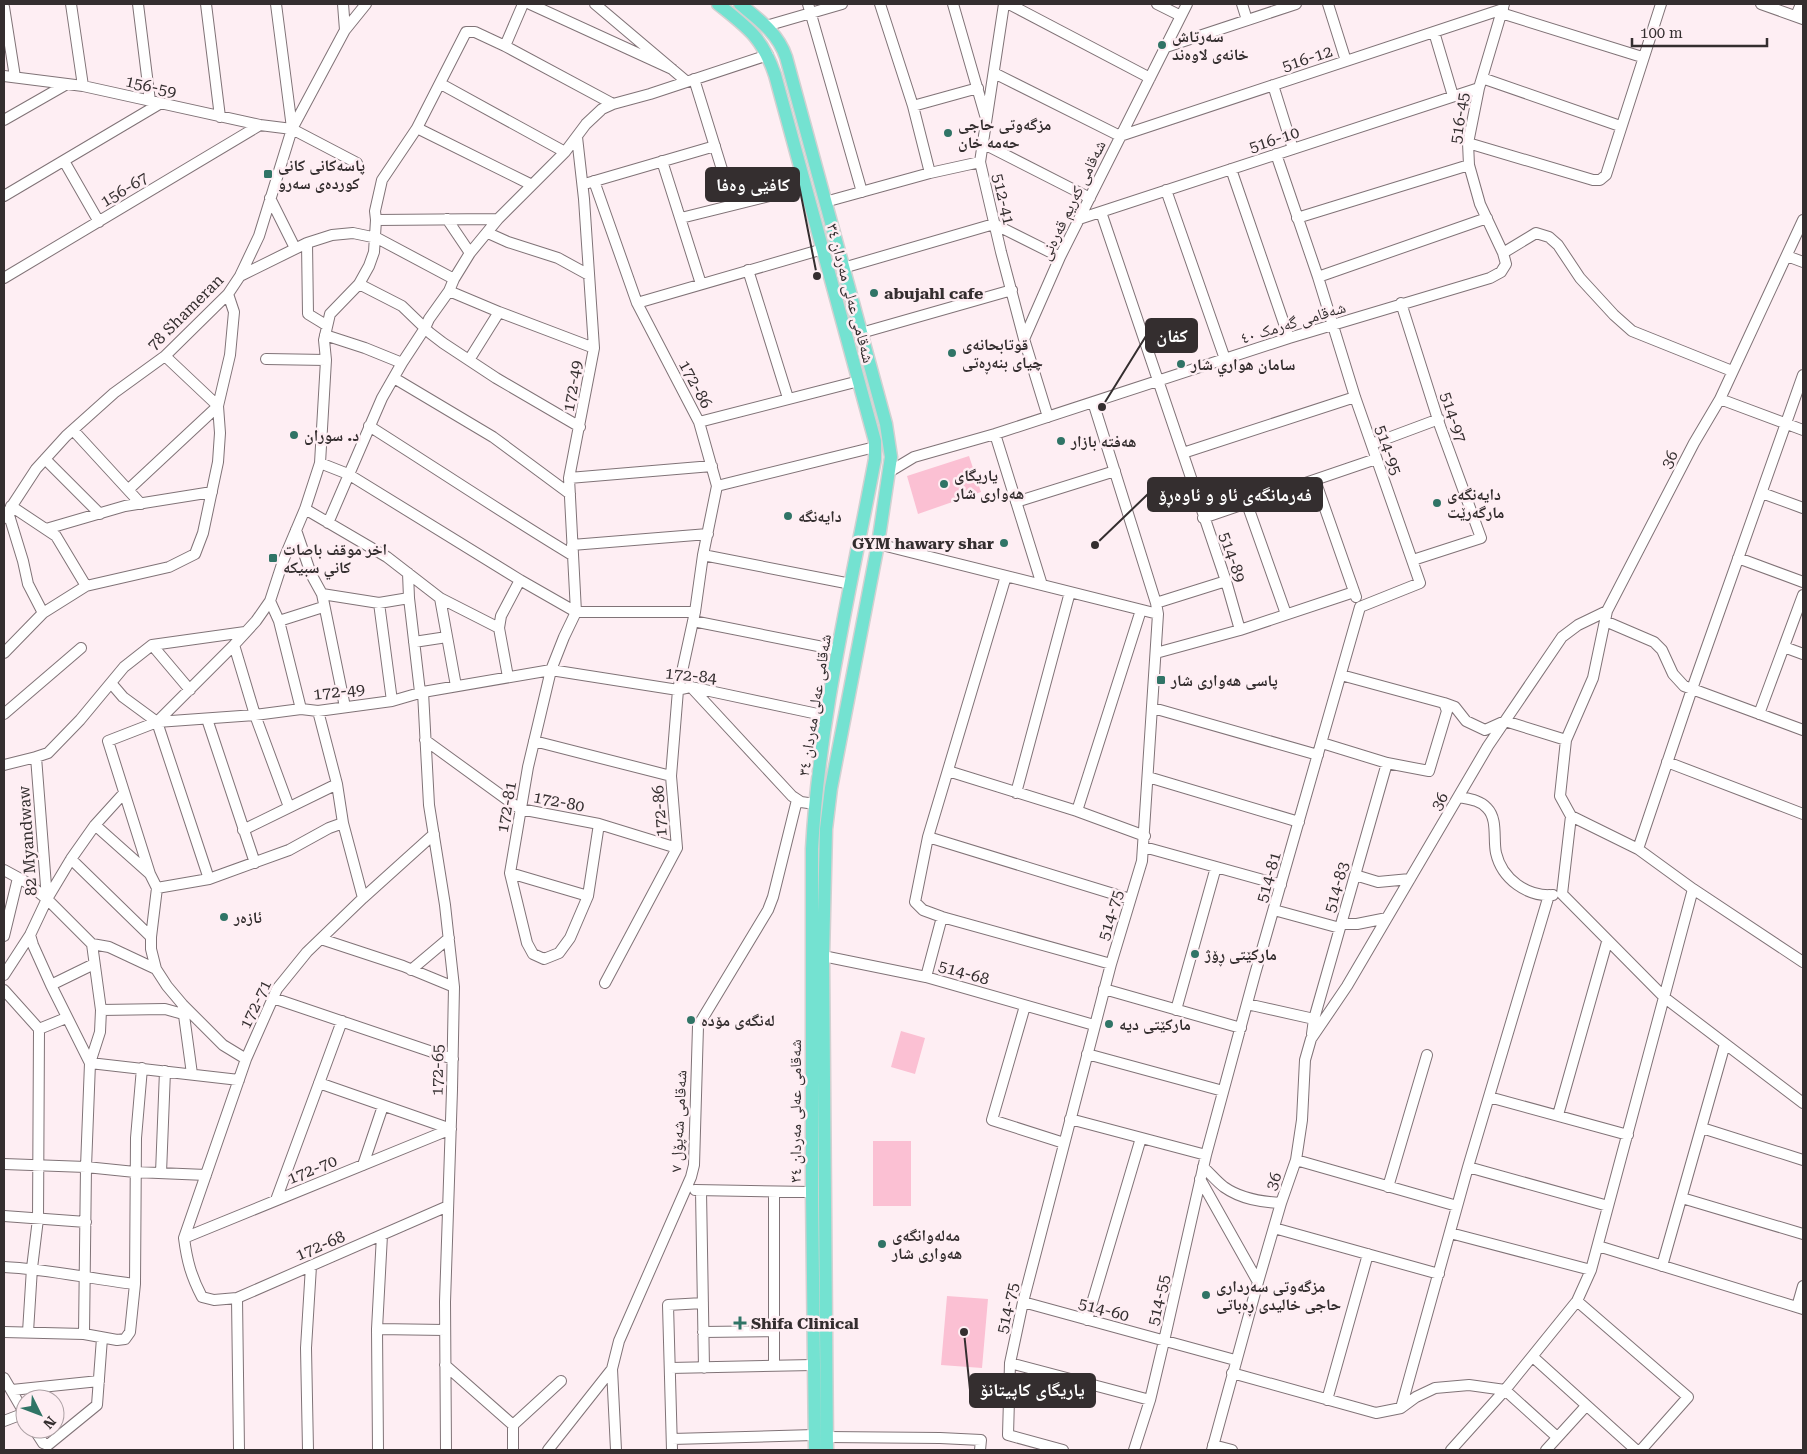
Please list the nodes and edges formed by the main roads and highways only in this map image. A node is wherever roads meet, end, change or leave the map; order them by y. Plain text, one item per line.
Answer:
1 (718, 4) edge
2 (740, 4) edge
3 (852, 581) junction
4 (870, 581) junction
5 (848, 602) junction
6 (866, 605) junction
7 (821, 1436) junction
8 (814, 1450) edge
9 (827, 1450) edge

1 - 3 main road, شەقامی عەلی مەردان ٣٤
2 - 4 main road, شەقامی عەلی مەردان ٣٤
3 - 4 main road
3 - 5 main road, شەقامی عەلی مەردان ٣٤
4 - 6 main road, شەقامی عەلی مەردان ٣٤
5 - 6 main road
5 - 7 main road, شەقامی عەلی مەردان ٣٤
6 - 7 main road, شەقامی عەلی مەردان ٣٤
7 - 8 main road, شەقامی عەلی مەردان ٣٤
7 - 9 main road, شەقامی عەلی مەردان ٣٤

